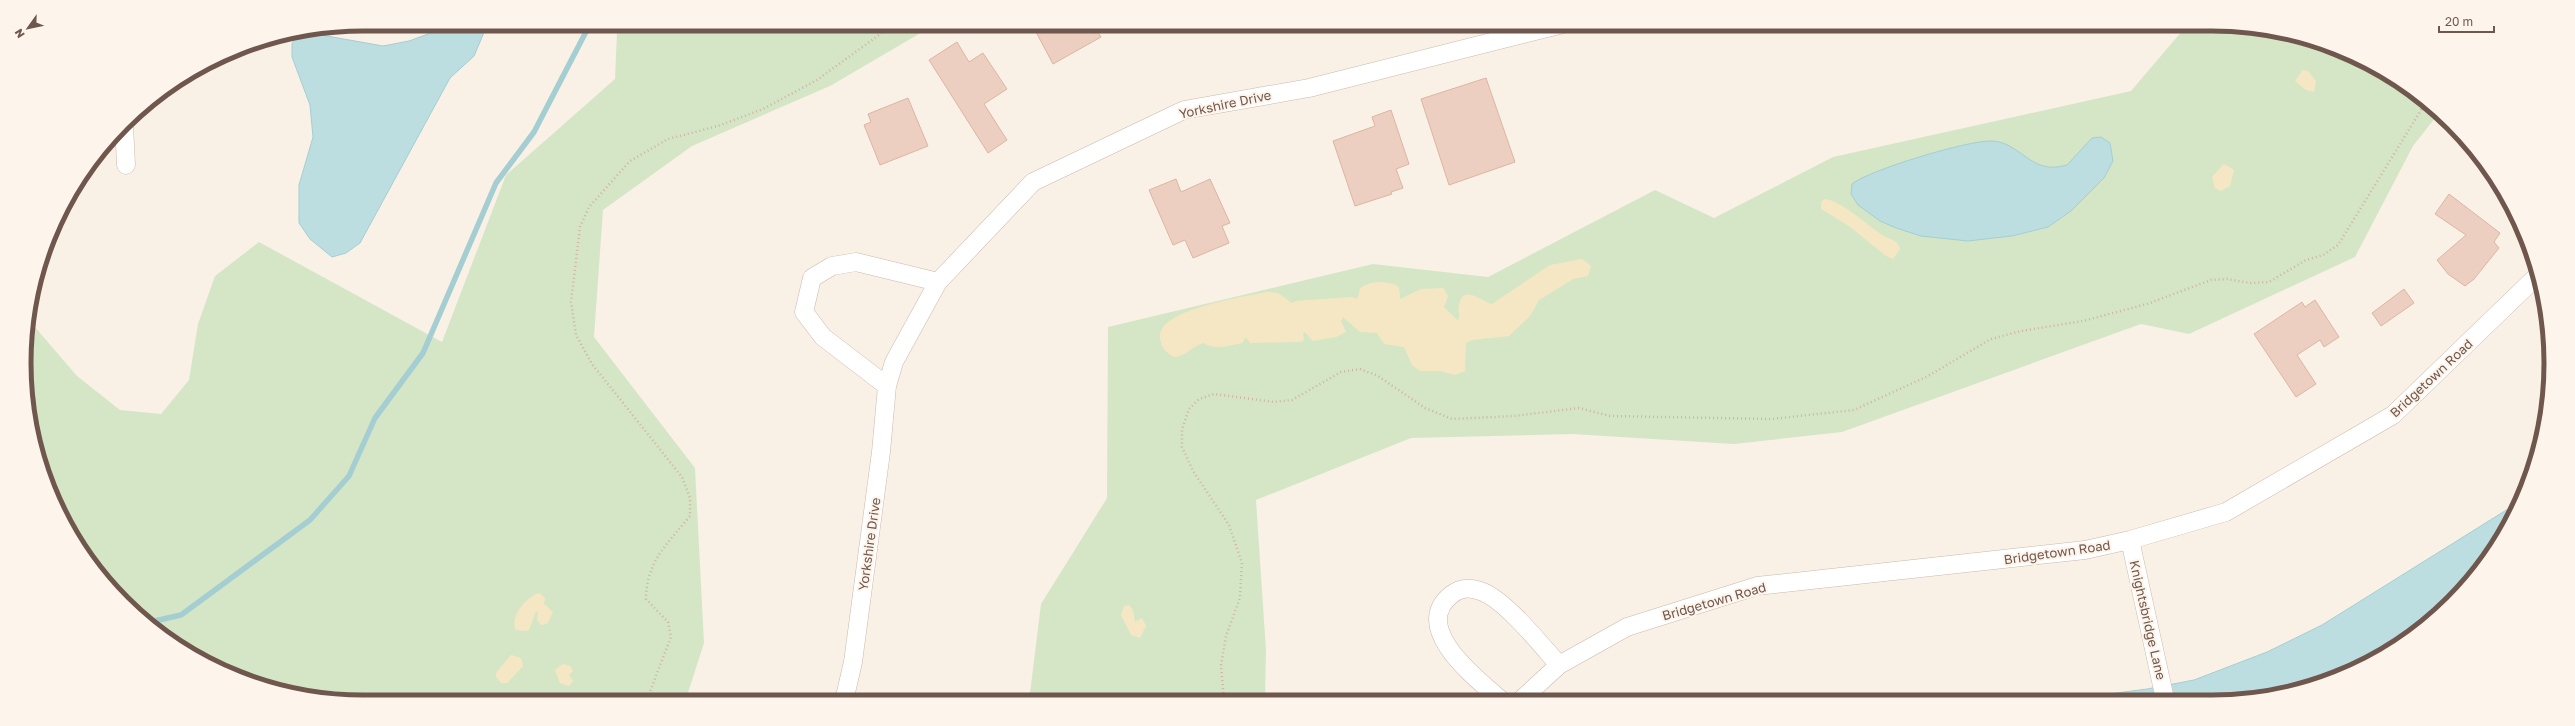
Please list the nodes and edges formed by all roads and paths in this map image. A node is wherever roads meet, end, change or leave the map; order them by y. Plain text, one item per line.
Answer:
1 (884, 31) edge
2 (1535, 31) edge
3 (2423, 107) edge
4 (124, 132) edge
5 (126, 165) dead end
6 (2534, 279) edge
7 (938, 282) junction
8 (887, 386) junction
9 (2130, 540) junction
10 (1559, 666) junction
11 (649, 695) edge
12 (845, 695) edge
13 (1224, 695) edge
14 (1495, 695) edge
15 (1527, 695) edge
16 (2164, 695) edge

1 - 11 path
2 - 7 street, Yorkshire Drive
3 - 13 path
4 - 5 street
6 - 9 street, Bridgetown Road
7 - 8 street, Yorkshire Drive
7 - 8 street
8 - 12 street, Yorkshire Drive
9 - 10 street, Bridgetown Road
9 - 16 street, Knightsbridge Lane
10 - 14 street
10 - 15 street, Bridgetown Road

